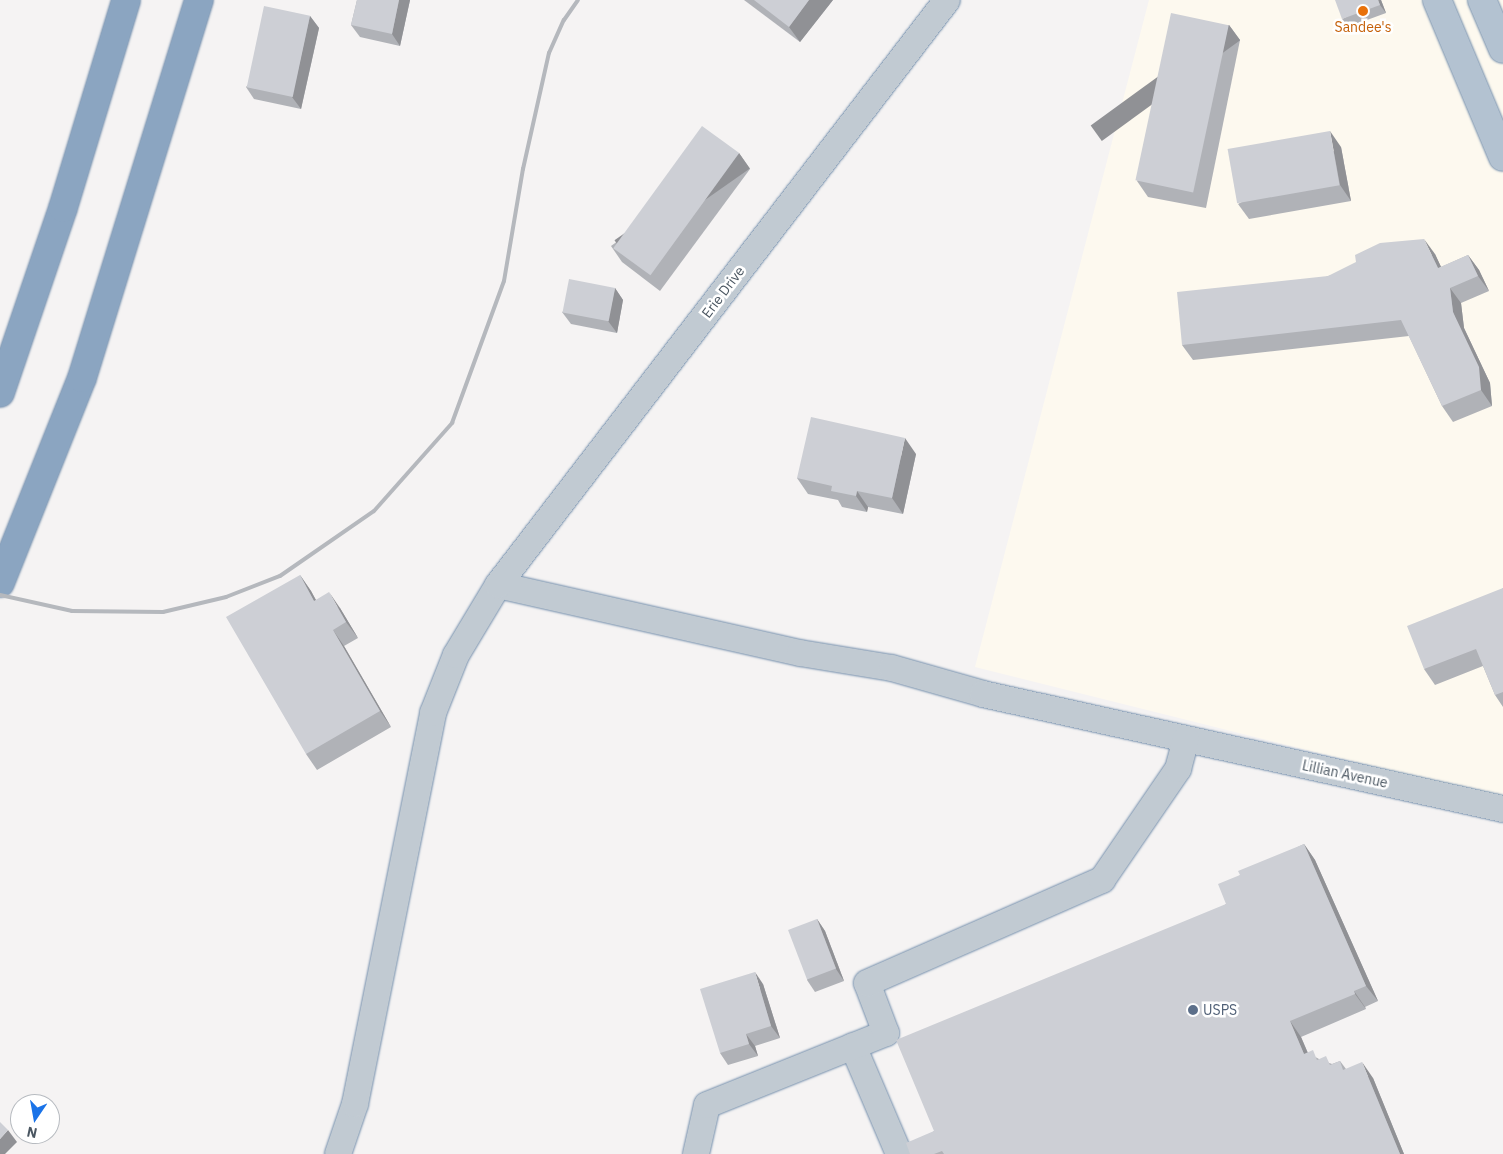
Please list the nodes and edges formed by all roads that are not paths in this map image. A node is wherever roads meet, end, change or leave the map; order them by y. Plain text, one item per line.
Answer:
1 (126, 0) edge
2 (199, 0) edge
3 (947, 0) edge
4 (1437, 0) edge
5 (1482, 0) edge
6 (1503, 49) edge
7 (1503, 157) edge
8 (0, 393) edge
9 (0, 583) edge
10 (498, 585) junction
11 (1186, 739) junction
12 (1503, 809) edge
13 (854, 1046) junction
14 (338, 1154) edge
15 (696, 1154) edge
16 (899, 1154) edge

1 - 8 highway
2 - 9 highway
3 - 10 street, Erie Drive
4 - 7 main road
5 - 6 main road
10 - 11 street, Lillian Avenue
10 - 14 street, Erie Drive
11 - 12 street, Lillian Avenue
11 - 13 street
13 - 15 street
13 - 16 street

